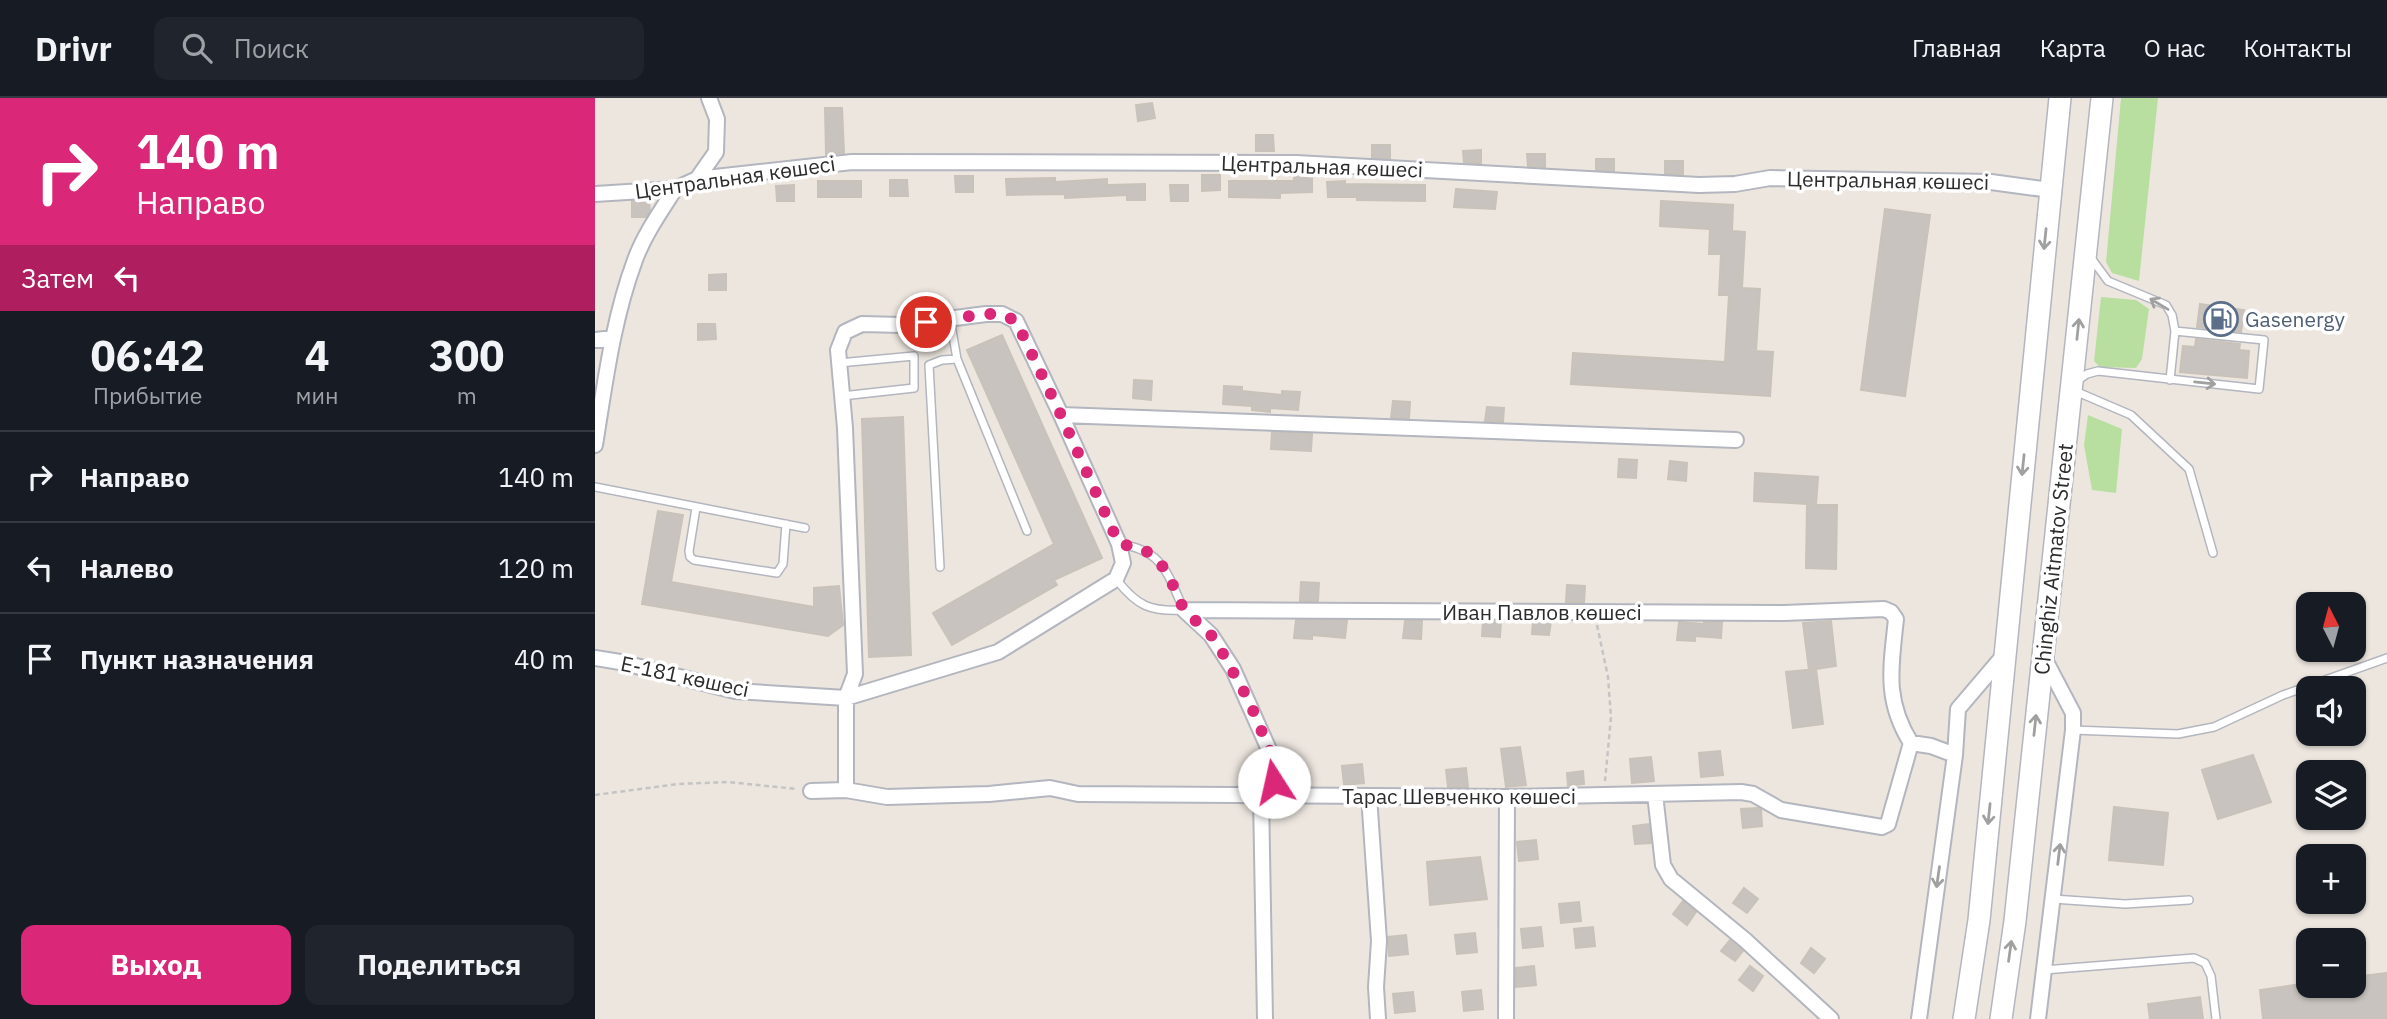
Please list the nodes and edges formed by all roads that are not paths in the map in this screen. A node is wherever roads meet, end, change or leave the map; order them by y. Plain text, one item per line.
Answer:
1 (709, 98) edge
2 (2060, 98) edge
3 (2102, 98) edge
4 (697, 179) junction
5 (675, 189) junction
6 (2050, 190) junction
7 (595, 194) edge
8 (2086, 248) junction
9 (950, 319) junction
10 (2175, 331) junction
11 (613, 338) junction
12 (595, 341) edge
13 (957, 359) junction
14 (839, 363) junction
15 (2171, 380) junction
16 (2071, 389) junction
17 (842, 396) junction
18 (1061, 415) junction
19 (1736, 440) dead end
20 (595, 445) edge
21 (595, 487) edge
22 (696, 508) junction
23 (786, 524) junction
24 (804, 528) dead end
25 (1027, 531) dead end
26 (1119, 544) junction
27 (2213, 553) dead end
28 (940, 567) dead end
29 (1116, 579) junction
30 (1184, 610) junction
31 (2004, 655) junction
32 (2043, 656) junction
33 (595, 657) edge
34 (2387, 658) edge
35 (846, 698) junction
36 (2074, 730) junction
37 (1911, 743) junction
38 (1955, 755) junction
39 (846, 790) junction
40 (811, 791) road end
41 (1655, 794) junction
42 (1261, 796) junction
43 (1369, 796) junction
44 (1507, 797) junction
45 (2053, 899) junction
46 (2189, 900) dead end
47 (2044, 970) junction
48 (1265, 1019) edge
49 (1378, 1019) edge
50 (1506, 1019) edge
51 (1831, 1019) edge
52 (1919, 1019) edge
53 (1964, 1019) edge
54 (2001, 1019) edge
55 (2038, 1019) edge
56 (2216, 1019) edge

1 - 4 street
2 - 6 main road, Chinghiz Aitmatov Street
3 - 8 main road, Chinghiz Aitmatov Street
4 - 5 street, Центральная көшесі
4 - 6 street, Центральная көшесі
5 - 7 street, Центральная көшесі
5 - 11 street
6 -> 31 main road, Chinghiz Aitmatov Street
10 -> 8 lane
16 -> 8 main road, Chinghiz Aitmatov Street
9 - 13 lane
9 - 14 street
9 - 18 street
10 - 15 lane
15 -> 10 lane
11 - 12 street
11 - 20 street
13 - 25 lane
13 - 28 lane
14 - 17 street
14 - 17 lane
15 - 16 lane
16 - 27 lane
16 - 32 main road, Chinghiz Aitmatov Street
17 - 35 street
18 - 19 street
18 - 26 street
21 - 22 lane
22 - 23 lane
22 - 23 lane
23 - 24 lane
26 - 29 street
26 - 30 lane
29 - 30 lane
29 - 35 street, Е-181 көшесі
30 - 37 street, Иван Павлов көшесі
30 - 42 street
31 - 38 street
31 -> 53 main road, Chinghiz Aitmatov Street
32 - 36 street
54 -> 32 main road, Chinghiz Aitmatov Street
33 - 35 street, Е-181 көшесі
34 - 36 lane
35 - 39 street
45 -> 36 street
37 - 38 street
37 - 41 street, Тарас Шевченко көшесі
38 -> 52 street
39 - 40 street, Тарас Шевченко көшесі
39 - 42 street, Тарас Шевченко көшесі
41 - 44 street, Тарас Шевченко көшесі
41 - 51 street
42 - 43 street, Тарас Шевченко көшесі
42 - 48 street
43 - 44 street, Тарас Шевченко көшесі
43 - 49 street
44 - 50 street
45 - 46 lane
45 - 47 street
47 - 55 street
47 - 56 lane

